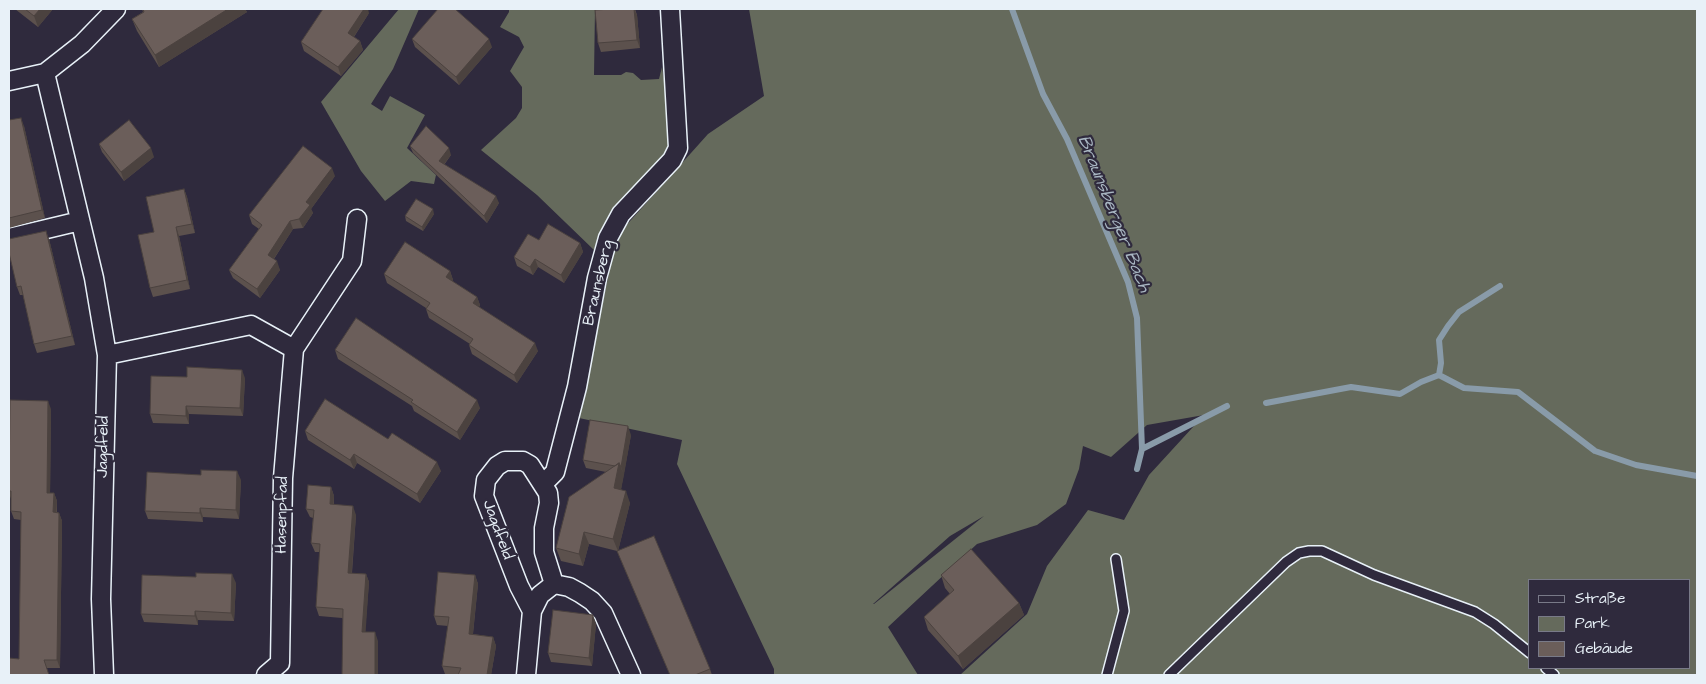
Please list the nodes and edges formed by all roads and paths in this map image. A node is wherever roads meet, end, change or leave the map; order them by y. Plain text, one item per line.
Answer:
1 (116, 9) edge
2 (670, 9) edge
3 (46, 73) junction
4 (9, 81) edge
5 (358, 219) dead end
6 (80, 221) junction
7 (9, 238) edge
8 (294, 349) junction
9 (107, 355) junction
10 (544, 484) junction
11 (1116, 559) dead end
12 (554, 584) junction
13 (532, 610) junction
14 (1528, 651) edge
15 (104, 675) edge
16 (266, 675) edge
17 (526, 675) edge
18 (631, 675) edge
19 (1107, 675) edge
20 (1169, 675) edge

1 - 3 street
2 - 10 street, Braunsberg
3 - 4 street
3 - 6 street, Jagdfeld
5 - 8 street, Hasenpfad
6 - 7 street
6 - 9 street, Jagdfeld
8 - 9 street
8 - 16 street, Hasenpfad
9 - 15 street, Jagdfeld
10 - 12 street, Jagdfeld
10 - 13 street, Jagdfeld
11 - 19 lane
12 - 13 street
12 - 18 street
13 - 17 street
14 - 20 lane

